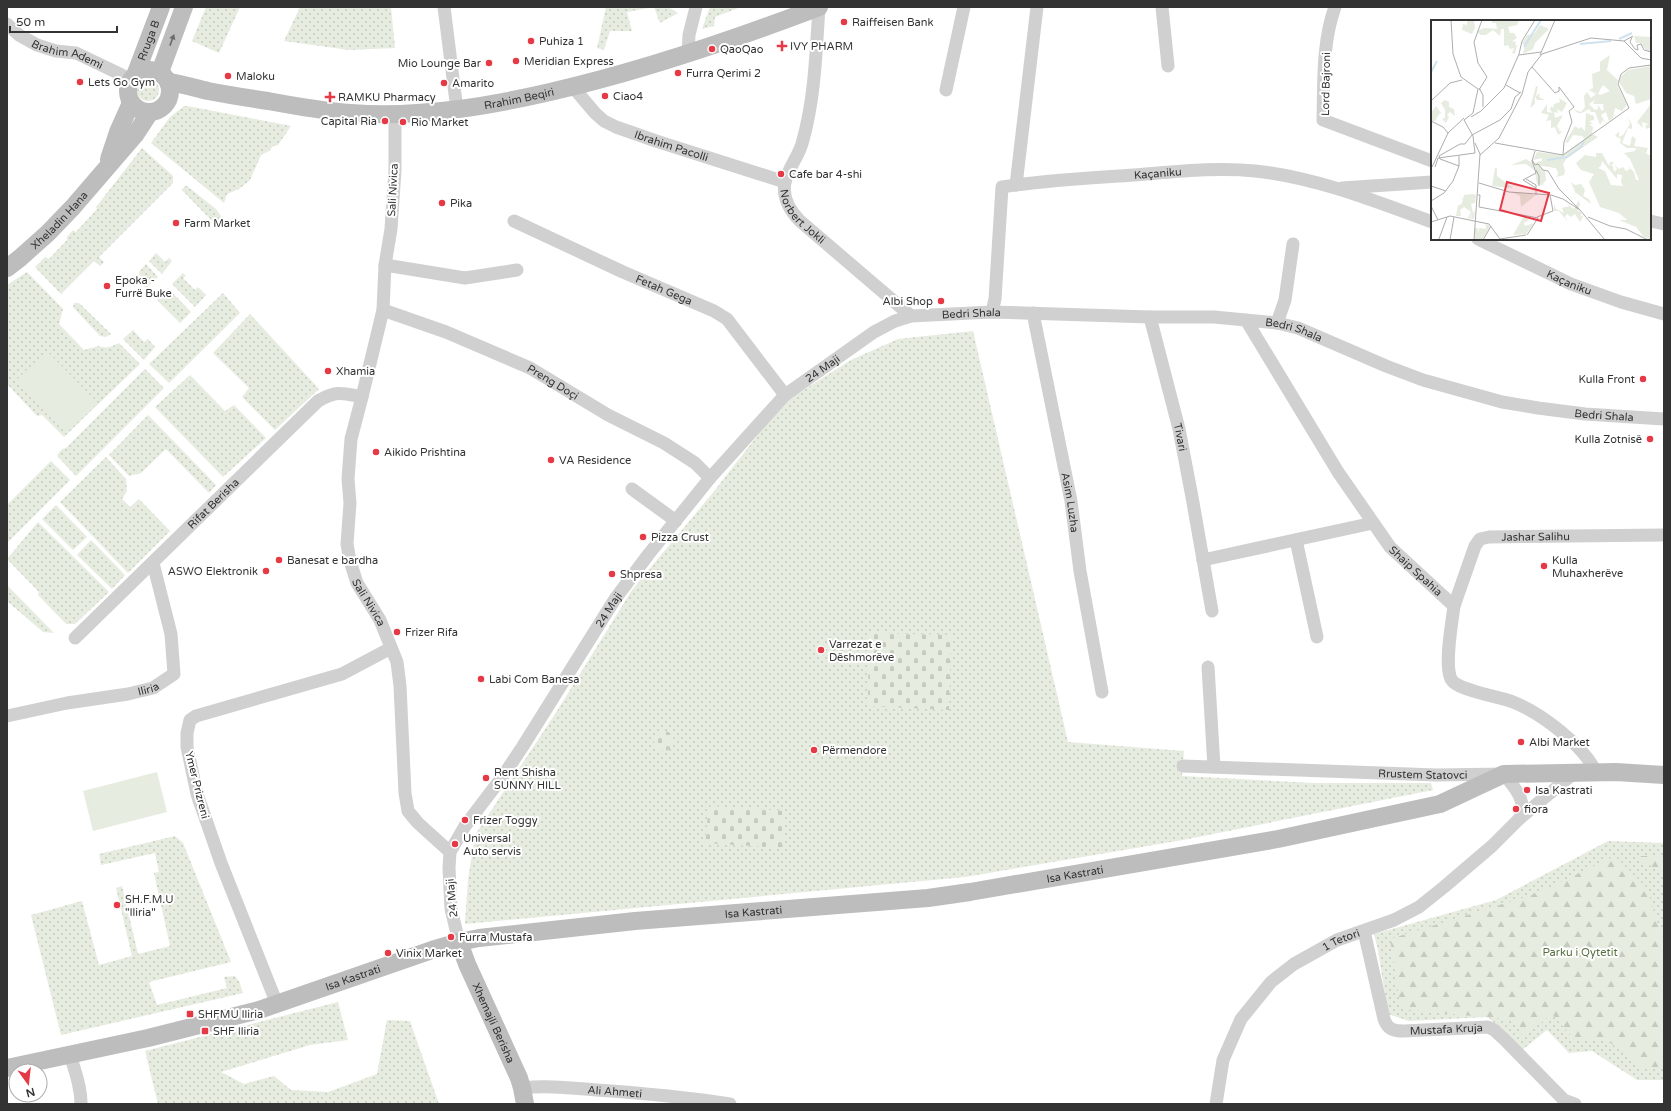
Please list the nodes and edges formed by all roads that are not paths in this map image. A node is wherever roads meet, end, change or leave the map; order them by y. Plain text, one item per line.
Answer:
1 (161, 7) edge
2 (184, 7) edge
3 (444, 7) edge
4 (696, 7) edge
5 (819, 7) edge
6 (964, 7) edge
7 (1037, 7) edge
8 (1162, 7) edge
9 (1335, 7) edge
10 (7, 24) edge
11 (688, 54) junction
12 (1168, 66) dead end
13 (164, 77) junction
14 (132, 78) junction
15 (573, 87) junction
16 (946, 90) dead end
17 (208, 91) junction
18 (167, 102) junction
19 (131, 103) junction
20 (457, 110) junction
21 (150, 112) junction
22 (395, 114) junction
23 (1431, 161) edge
24 (106, 168) junction
25 (785, 182) junction
26 (1431, 182) edge
27 (1016, 185) junction
28 (1336, 189) junction
29 (514, 221) dead end
30 (1651, 221) edge
31 (1431, 222) edge
32 (1664, 224) edge
33 (1480, 240) edge
34 (1293, 244) dead end
35 (385, 265) junction
36 (8, 267) edge
37 (517, 270) dead end
38 (383, 310) junction
39 (992, 312) junction
40 (1032, 313) junction
41 (1664, 314) edge
42 (912, 316) junction
43 (1150, 317) junction
44 (1246, 320) junction
45 (1277, 323) junction
46 (785, 395) junction
47 (362, 397) junction
48 (1664, 419) edge
49 (710, 478) junction
50 (632, 489) dead end
51 (676, 521) junction
52 (1373, 523) junction
53 (1664, 535) edge
54 (1296, 540) junction
55 (1203, 560) junction
56 (152, 563) junction
57 (1454, 606) junction
58 (1212, 611) dead end
59 (1317, 637) dead end
60 (75, 638) dead end
61 (391, 648) junction
62 (1208, 666) dead end
63 (1102, 692) dead end
64 (7, 716) edge
65 (1182, 766) dead end
66 (1214, 767) junction
67 (1596, 772) junction
68 (1574, 773) junction
69 (1504, 774) junction
70 (1664, 775) edge
71 (1520, 818) junction
72 (450, 852) junction
73 (1364, 931) junction
74 (459, 942) junction
75 (277, 1004) junction
76 (70, 1055) junction
77 (7, 1068) edge
78 (524, 1096) edge
79 (1570, 1103) edge
80 (81, 1104) edge
81 (730, 1104) edge
82 (1216, 1104) edge

1 - 14 street, Rruga B
13 -> 2 street, Rruga B
3 - 20 street
4 - 11 street
5 - 11 street, Rrahim Beqiri
5 - 25 street, Norbert Jokli
6 - 16 street
7 - 27 street
8 - 12 street
9 - 23 street, Lord Bajroni
10 - 14 street, Brahim Ademi
11 - 15 street, Rrahim Beqiri
13 - 14 street, Rruga B
13 - 17 street, Rrahim Beqiri
13 - 18 street, Rruga B
14 - 19 street, Rruga B
15 - 20 street, Rrahim Beqiri
15 - 25 street, Ibrahim Pacolli
17 - 18 street, Rrahim Beqiri
17 - 22 street, Rrahim Beqiri
18 - 21 street
19 - 21 street
19 - 24 street, Xheladin Hana
20 - 22 street, Rrahim Beqiri
21 - 24 street, Xheladin Hana
22 - 35 street, Sali Nivica
24 - 36 street, Xheladin Hana
25 - 42 street, Norbert Jokli
26 - 28 street
27 - 28 street, Kaçaniku
27 - 39 street, Kaçaniku
28 - 31 street, Kaçaniku
29 - 46 street, Fetah Gega
30 - 32 street
33 - 41 street, Kaçaniku
34 - 45 street
35 - 37 street
35 - 38 street, Sali Nivica
38 - 47 street, Sali Nivica
38 - 49 street, Preng Doçi
39 - 40 street, Bedri Shala
39 - 42 street, Bedri Shala
40 - 43 street, Bedri Shala
40 - 63 street, Asim Luzha
42 - 46 street, 24 Maji
43 - 44 street, Bedri Shala
43 - 55 street, Tivari
44 - 45 street, Bedri Shala
44 - 52 street, Shaip Spahia
45 - 48 street, Bedri Shala
46 - 49 street, 24 Maji
47 - 56 street, Rifat Berisha
47 - 61 street, Sali Nivica
49 - 51 street, 24 Maji
50 - 51 street
51 - 72 street, 24 Maji
52 - 54 street
52 - 57 street, Shaip Spahia
53 - 57 street, Jashar Salihu
54 - 55 street
54 - 59 street
55 - 58 street, Tivari
56 - 60 street, Rifat Berisha
56 - 64 street, Iliria
57 - 67 street
61 - 72 street, Sali Nivica
61 - 75 street, Ymer Prizreni
62 - 66 street
65 - 66 street, Rrustem Statovci
66 - 69 street, Rrustem Statovci
67 - 68 street, Rrustem Statovci
67 - 70 street, Rrustem Statovci
68 - 69 street, Rrustem Statovci
68 - 71 street, 1 Tetori
69 - 71 street
69 - 74 street, Isa Kastrati
71 - 73 street, 1 Tetori
72 - 74 street, 24 Maji
73 - 79 street, Mustafa Kruja
73 - 82 street, 1 Tetori
74 - 75 street, Isa Kastrati
74 - 78 street, Xhemajli Berisha
75 - 76 street, Isa Kastrati
76 - 77 street, Isa Kastrati
76 - 80 street
78 - 81 street, Ali Ahmeti

